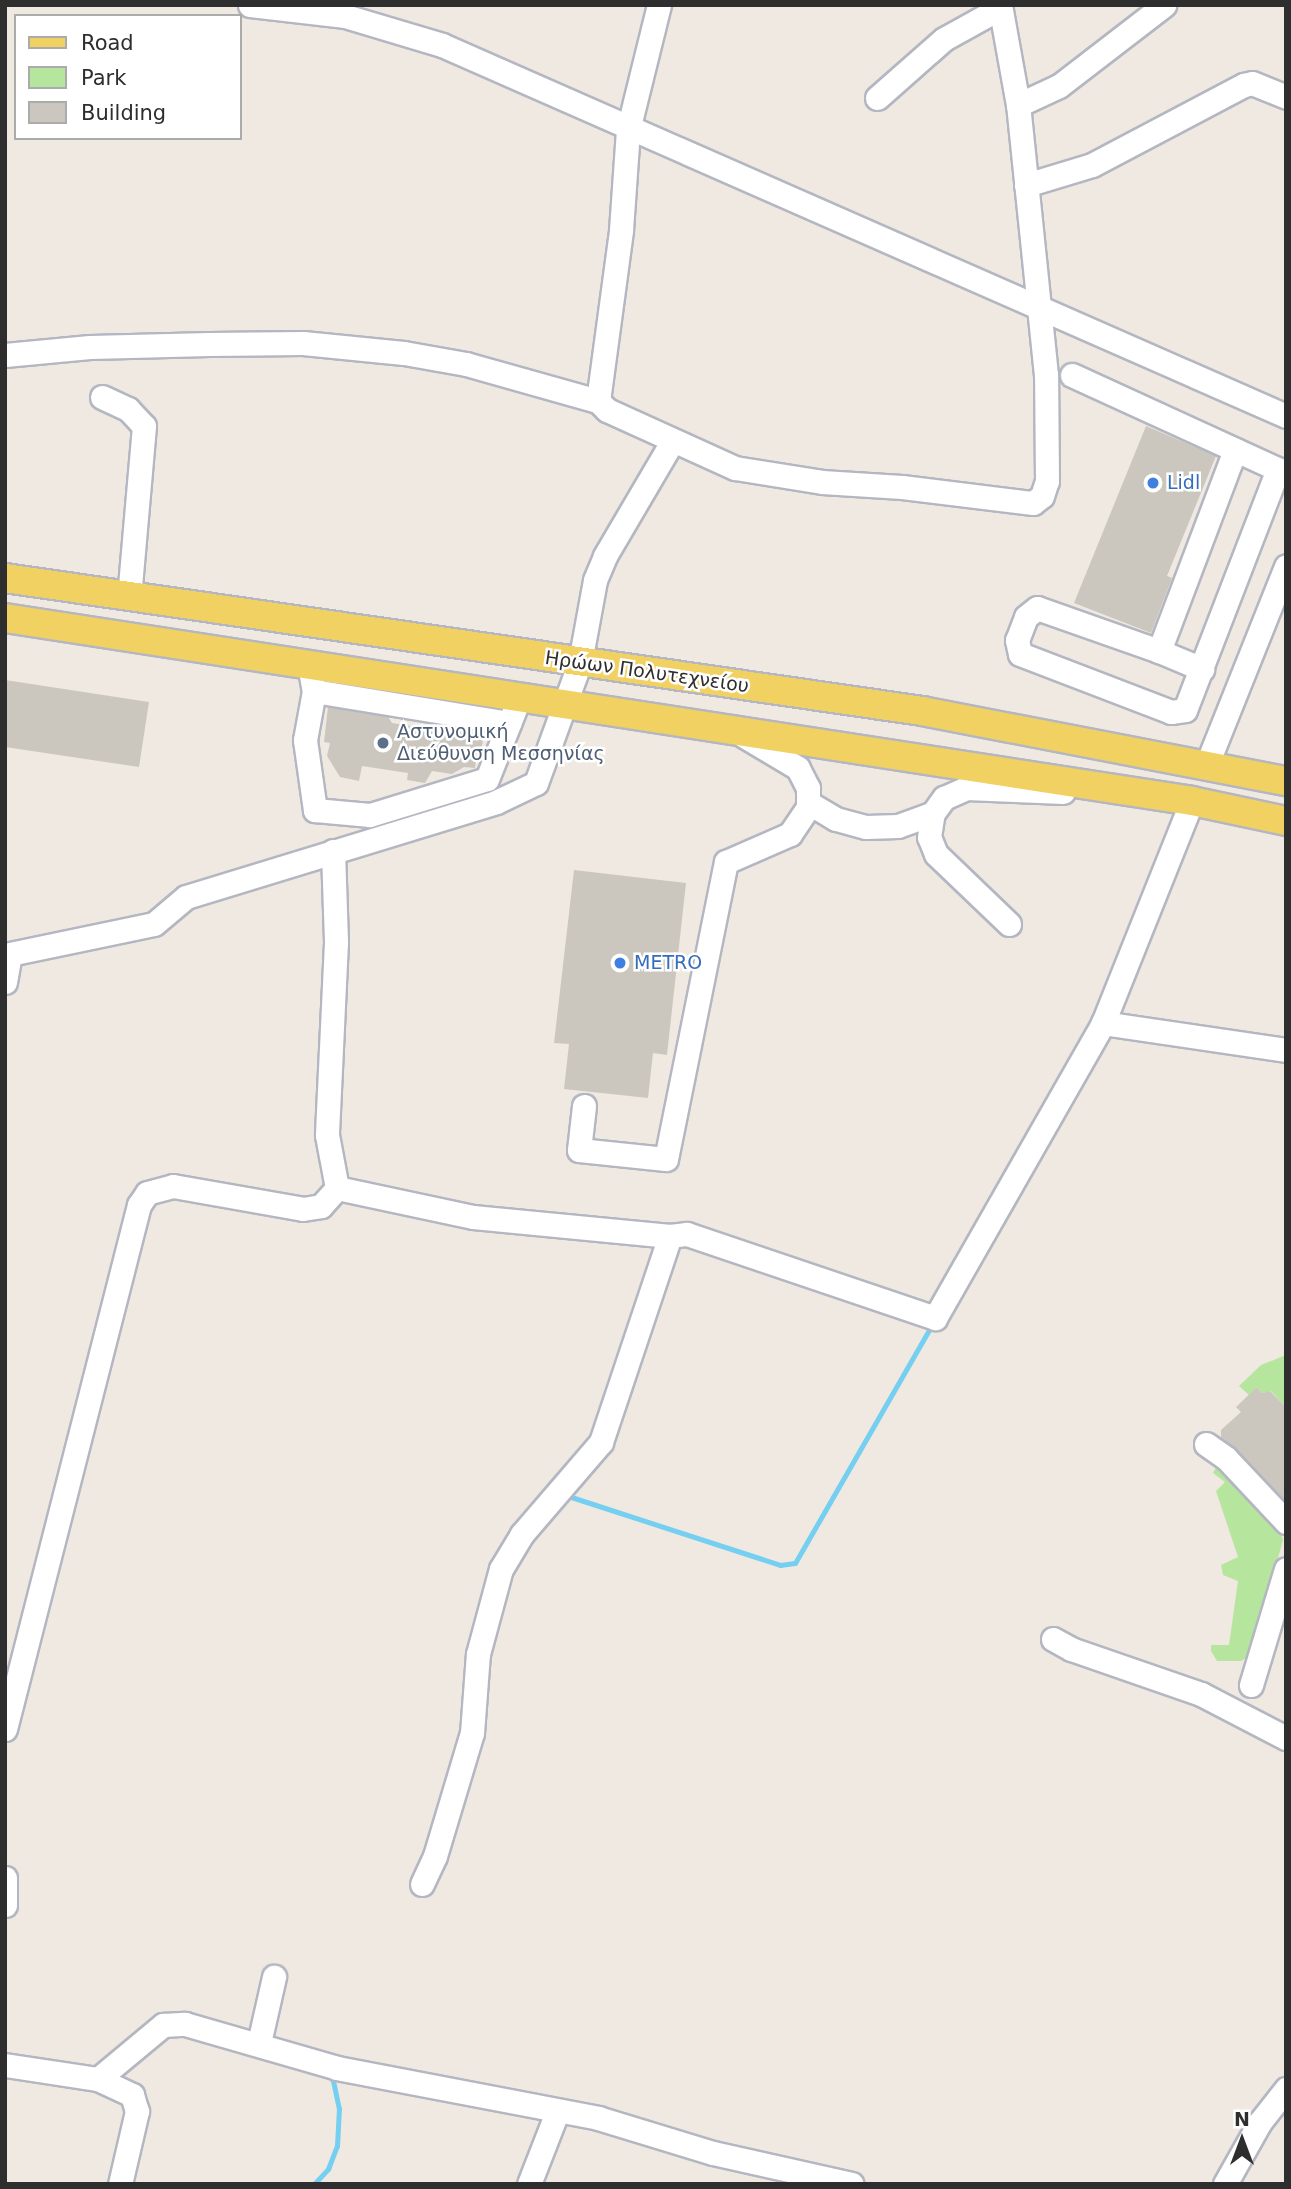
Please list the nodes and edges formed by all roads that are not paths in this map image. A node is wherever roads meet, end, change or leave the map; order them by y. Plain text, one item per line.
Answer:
1 (250, 5) edge
2 (659, 5) edge
3 (1164, 5) edge
4 (1000, 7) edge
5 (1286, 97) edge
6 (877, 98) dead end
7 (1018, 105) junction
8 (628, 130) junction
9 (1026, 185) junction
10 (1039, 307) junction
11 (5, 355) edge
12 (1072, 375) dead end
13 (102, 397) dead end
14 (598, 401) junction
15 (1286, 416) edge
16 (672, 442) junction
17 (1235, 450) junction
18 (1282, 471) edge
19 (1286, 566) edge
20 (5, 578) edge
21 (129, 596) junction
22 (5, 618) edge
23 (1159, 652) junction
24 (580, 662) junction
25 (1202, 669) junction
26 (312, 678) junction
27 (520, 696) junction
28 (565, 703) junction
29 (509, 723) junction
30 (732, 729) junction
31 (1207, 764) junction
32 (1286, 781) edge
33 (1151, 795) junction
34 (1192, 801) junction
35 (809, 803) junction
36 (933, 813) junction
37 (1286, 821) edge
38 (333, 852) junction
39 (1009, 924) dead end
40 (8, 955) edge
41 (5, 982) edge
42 (1104, 1023) junction
43 (1286, 1050) edge
44 (584, 1107) dead end
45 (337, 1188) junction
46 (670, 1237) junction
47 (1206, 1444) dead end
48 (1286, 1522) edge
49 (1286, 1569) edge
50 (1053, 1639) dead end
51 (1251, 1685) dead end
52 (5, 1730) edge
53 (1286, 1738) edge
54 (5, 1878) edge
55 (422, 1884) dead end
56 (5, 1905) edge
57 (274, 1977) dead end
58 (259, 2043) junction
59 (5, 2065) edge
60 (98, 2079) junction
61 (1286, 2090) edge
62 (557, 2112) junction
63 (120, 2184) edge
64 (529, 2184) edge
65 (852, 2184) edge
66 (1225, 2184) edge

1 - 8 street
2 - 8 street
3 - 7 street
4 - 6 street
4 - 7 street
5 - 9 street
7 - 9 street
8 - 10 street
8 - 14 street
9 - 10 street
10 - 15 street
10 - 16 street
11 - 14 street
12 - 17 street
13 - 21 street
14 - 16 street
16 - 24 street
17 - 18 street
17 - 23 street
18 - 25 street
19 - 31 street
20 - 21 main road, Ηρώων Πολυτεχνείου
21 - 24 main road, Ηρώων Πολυτεχνείου
22 - 26 main road
23 - 25 street
23 - 25 street
24 - 28 street
24 - 31 main road, Ηρώων Πολυτεχνείου
26 - 27 main road
26 - 29 street
26 - 29 street
27 - 28 main road
27 - 29 street
28 - 30 main road
28 - 38 street
30 - 33 main road
30 - 35 street
31 - 32 main road, Ηρώων Πολυτεχνείου
33 - 34 main road
33 - 36 street
34 - 37 main road
34 - 42 street
35 - 36 street
35 - 44 street
36 - 39 street
38 - 40 street
38 - 45 street
40 - 41 street
42 - 43 street
42 - 46 street
45 - 46 street
45 - 52 street
46 - 55 street
47 - 48 street
49 - 51 street
50 - 53 street
54 - 56 street
57 - 58 street
58 - 60 street
58 - 62 street
59 - 60 street
60 - 63 street
61 - 66 street
62 - 64 street
62 - 65 street

